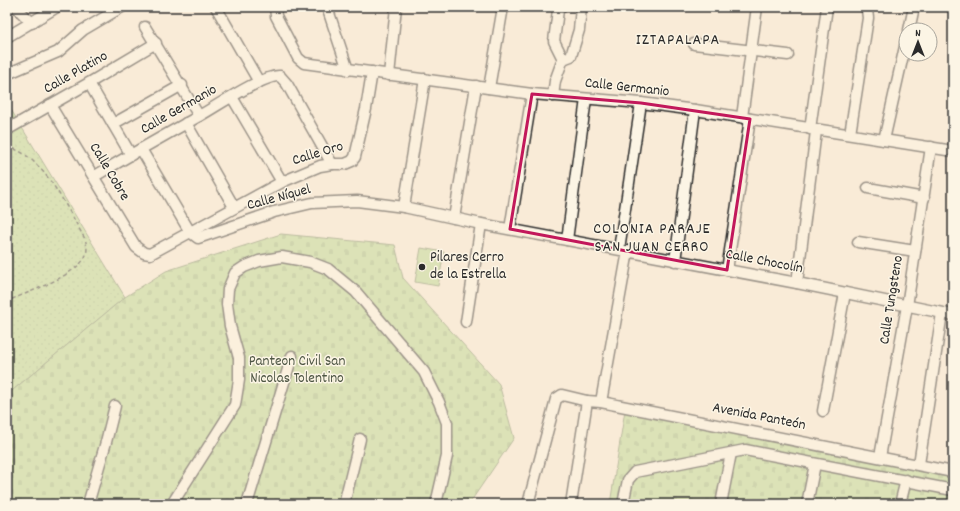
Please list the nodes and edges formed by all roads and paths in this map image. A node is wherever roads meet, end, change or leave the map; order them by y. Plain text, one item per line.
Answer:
1 (16, 7) edge
2 (57, 7) edge
3 (122, 7) edge
4 (216, 7) edge
5 (275, 7) edge
6 (327, 7) edge
7 (396, 7) edge
8 (503, 7) edge
9 (561, 7) edge
10 (581, 7) edge
11 (757, 7) edge
12 (827, 7) edge
13 (865, 7) edge
14 (914, 7) edge
15 (911, 22) edge
16 (32, 23) junction
17 (145, 27) dead end
18 (7, 36) edge
19 (156, 43) junction
20 (694, 44) dead end
21 (752, 50) junction
22 (788, 55) dead end
23 (563, 59) junction
24 (902, 62) edge
25 (348, 70) junction
26 (372, 72) junction
27 (7, 74) edge
28 (389, 74) junction
29 (425, 79) junction
30 (258, 82) junction
31 (89, 83) junction
32 (182, 85) junction
33 (476, 86) junction
34 (489, 88) junction
35 (532, 94) junction
36 (553, 96) junction
37 (232, 97) junction
38 (586, 99) junction
39 (641, 103) junction
40 (50, 105) junction
41 (695, 110) junction
42 (199, 116) junction
43 (746, 118) junction
44 (186, 123) junction
45 (113, 124) junction
46 (10, 128) dead end
47 (813, 130) junction
48 (850, 134) junction
49 (884, 140) junction
50 (7, 147) edge
51 (931, 148) junction
52 (141, 149) junction
53 (953, 151) edge
54 (131, 155) junction
55 (332, 164) junction
56 (94, 176) junction
57 (282, 182) junction
58 (868, 188) dead end
59 (924, 198) junction
60 (234, 207) junction
61 (404, 207) junction
62 (454, 218) junction
63 (481, 224) junction
64 (510, 229) junction
65 (190, 232) junction
66 (567, 240) junction
67 (858, 242) dead end
68 (624, 250) junction
69 (915, 251) junction
70 (144, 253) joint
71 (675, 261) junction
72 (727, 270) junction
73 (797, 283) junction
74 (845, 293) junction
75 (7, 302) edge
76 (907, 306) junction
77 (942, 313) junction
78 (953, 315) edge
79 (466, 322) dead end
80 (292, 356) dead end
81 (587, 401) junction
82 (601, 402) junction
83 (115, 406) dead end
84 (823, 412) dead end
85 (360, 439) dead end
86 (731, 453) junction
87 (880, 456) junction
88 (815, 464) junction
89 (919, 464) junction
90 (953, 472) edge
91 (906, 480) junction
92 (953, 490) edge
93 (88, 504) edge
94 (172, 504) edge
95 (247, 504) edge
96 (344, 504) edge
97 (436, 504) edge
98 (528, 504) edge
99 (571, 504) edge
100 (623, 504) edge
101 (721, 504) edge
102 (807, 504) edge
103 (900, 504) edge

1 - 16 street
2 - 16 street
3 - 27 street
4 - 30 street
5 - 25 street, Calle Germanio
6 - 25 street
7 - 28 street
8 - 34 street
9 - 23 street
10 - 23 street
11 - 21 street
12 - 47 street
13 - 48 street
14 - 15 street
16 - 18 street
17 - 19 street
19 - 31 street, Calle Platino
19 - 32 street
20 - 21 street
21 - 22 street
21 - 43 street
23 - 36 street
24 - 49 street
25 - 26 street, Calle Germanio
26 - 28 street, Calle Germanio
26 - 55 street, Calle Oro
28 - 29 street, Calle Germanio
29 - 33 street, Calle Germanio
29 - 61 street
30 - 37 street, Calle Germanio
30 - 55 street, Calle Germanio
31 - 40 street, Calle Platino
31 - 45 street
32 - 42 street
32 - 45 street
33 - 34 street, Calle Germanio
33 - 62 street
34 - 35 street, Calle Germanio
35 - 36 street, Calle Germanio
35 - 64 street
36 - 38 street, Calle Germanio
37 - 42 street, Calle Germanio
37 - 57 street
38 - 39 street, Calle Germanio
38 - 66 street
39 - 41 street, Calle Germanio
39 - 68 street
40 - 46 street, Calle Platino
40 - 56 street, Calle Cobre
41 - 43 street, Calle Germanio
41 - 71 street
42 - 44 street, Calle Germanio
43 - 47 street, Calle Germanio
43 - 72 street
44 - 52 street, Calle Germanio
44 - 60 street
45 - 54 street
47 - 48 street, Calle Germanio
47 - 73 street
48 - 49 street, Calle Germanio
49 - 51 street, Calle Germanio
50 - 75 path
51 - 53 street, Calle Germanio
51 - 59 street, Calle Tungsteno
52 - 54 street, Calle Germanio
52 - 65 street
54 - 56 street, Calle Germanio
55 - 57 street, Calle Oro
56 - 70 street, Calle Cobre
57 - 60 street, Calle Oro
58 - 59 street
59 - 69 street, Calle Tungsteno
60 - 65 street, Calle Níquel
61 - 62 street, Calle Chocolín
61 - 65 street, Calle Níquel
62 - 63 street, Calle Chocolín
63 - 64 street, Calle Chocolín
63 - 79 street
64 - 66 street, Calle Chocolín
65 - 70 street, Calle Níquel
66 - 68 street, Calle Chocolín
67 - 69 street
68 - 71 street, Calle Chocolín
68 - 82 street
69 - 76 street, Calle Tungsteno
71 - 72 street, Calle Chocolín
72 - 73 street, Calle Chocolín
73 - 74 street, Calle Chocolín
74 - 76 street, Calle Chocolín
74 - 84 street
76 - 77 street, Calle Chocolín
76 - 87 street, Calle Tungsteno
77 - 78 street, Calle Chocolín
77 - 89 street
80 - 95 street
81 - 82 street, Avenida Panteón
81 - 98 street, Avenida Panteón
81 - 99 street
82 - 87 street, Avenida Panteón
83 - 93 street
85 - 96 street
86 - 88 street
86 - 100 street
86 - 101 street
87 - 89 street, Avenida Panteón
88 - 91 street
88 - 102 street
89 - 90 street, Avenida Panteón
91 - 92 street
91 - 103 street
94 - 97 street

